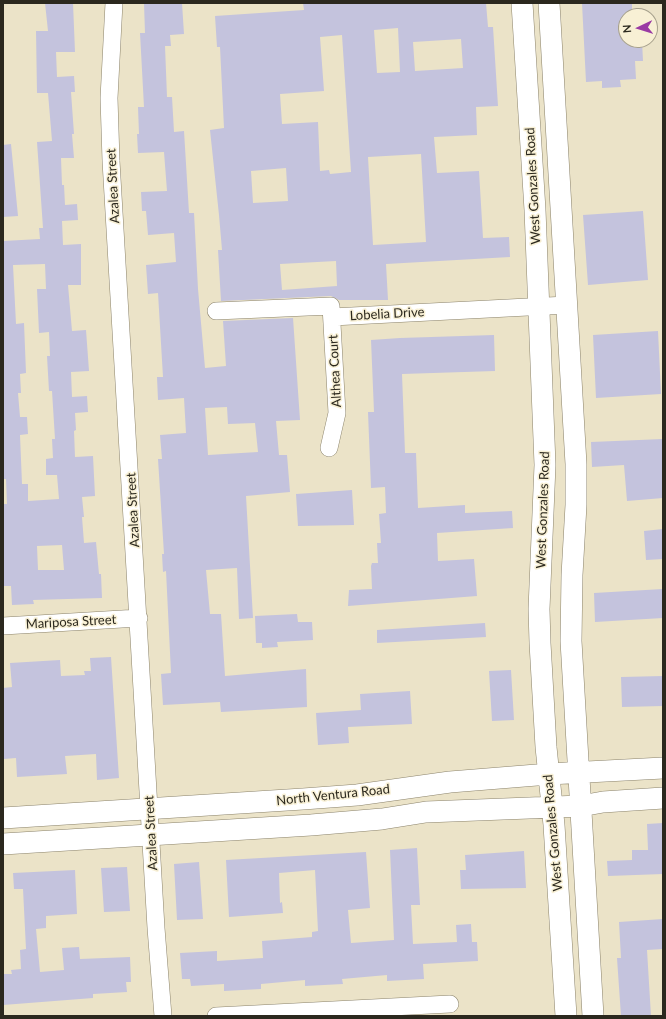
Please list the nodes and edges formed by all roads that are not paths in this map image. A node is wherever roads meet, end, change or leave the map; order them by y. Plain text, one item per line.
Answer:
1 (114, 3) edge
2 (522, 3) edge
3 (549, 3) edge
4 (567, 305) junction
5 (540, 306) junction
6 (216, 311) dead end
7 (332, 317) junction
8 (329, 448) dead end
9 (139, 618) junction
10 (3, 626) edge
11 (663, 768) edge
12 (579, 773) junction
13 (549, 774) junction
14 (663, 798) edge
15 (552, 806) junction
16 (581, 806) junction
17 (150, 808) junction
18 (3, 818) edge
19 (151, 835) junction
20 (3, 844) edge
21 (450, 1004) dead end
22 (163, 1016) edge
23 (216, 1016) edge
24 (566, 1016) edge
25 (593, 1016) edge

1 - 9 street, Azalea Street
2 - 5 main road, West Gonzales Road
3 - 4 main road, West Gonzales Road
4 - 5 street, Lobelia Drive
4 - 12 main road, West Gonzales Road
5 - 7 street, Lobelia Drive
5 - 13 main road, West Gonzales Road
6 - 7 street, Lobelia Drive
7 - 8 street, Althea Court
9 - 10 street, Mariposa Street
9 - 17 street, Azalea Street
11 - 12 main road, North Ventura Road
12 - 13 main road, North Ventura Road
12 - 16 main road, West Gonzales Road
13 - 15 main road, West Gonzales Road
13 - 17 main road, North Ventura Road
14 - 16 main road, North Ventura Road
15 - 16 main road, North Ventura Road
15 - 19 main road, North Ventura Road
15 - 24 main road, West Gonzales Road
16 - 25 main road, West Gonzales Road
17 - 18 main road, North Ventura Road
17 - 19 street, Azalea Street
19 - 20 main road, North Ventura Road
19 - 22 street, Azalea Street
21 - 23 street

